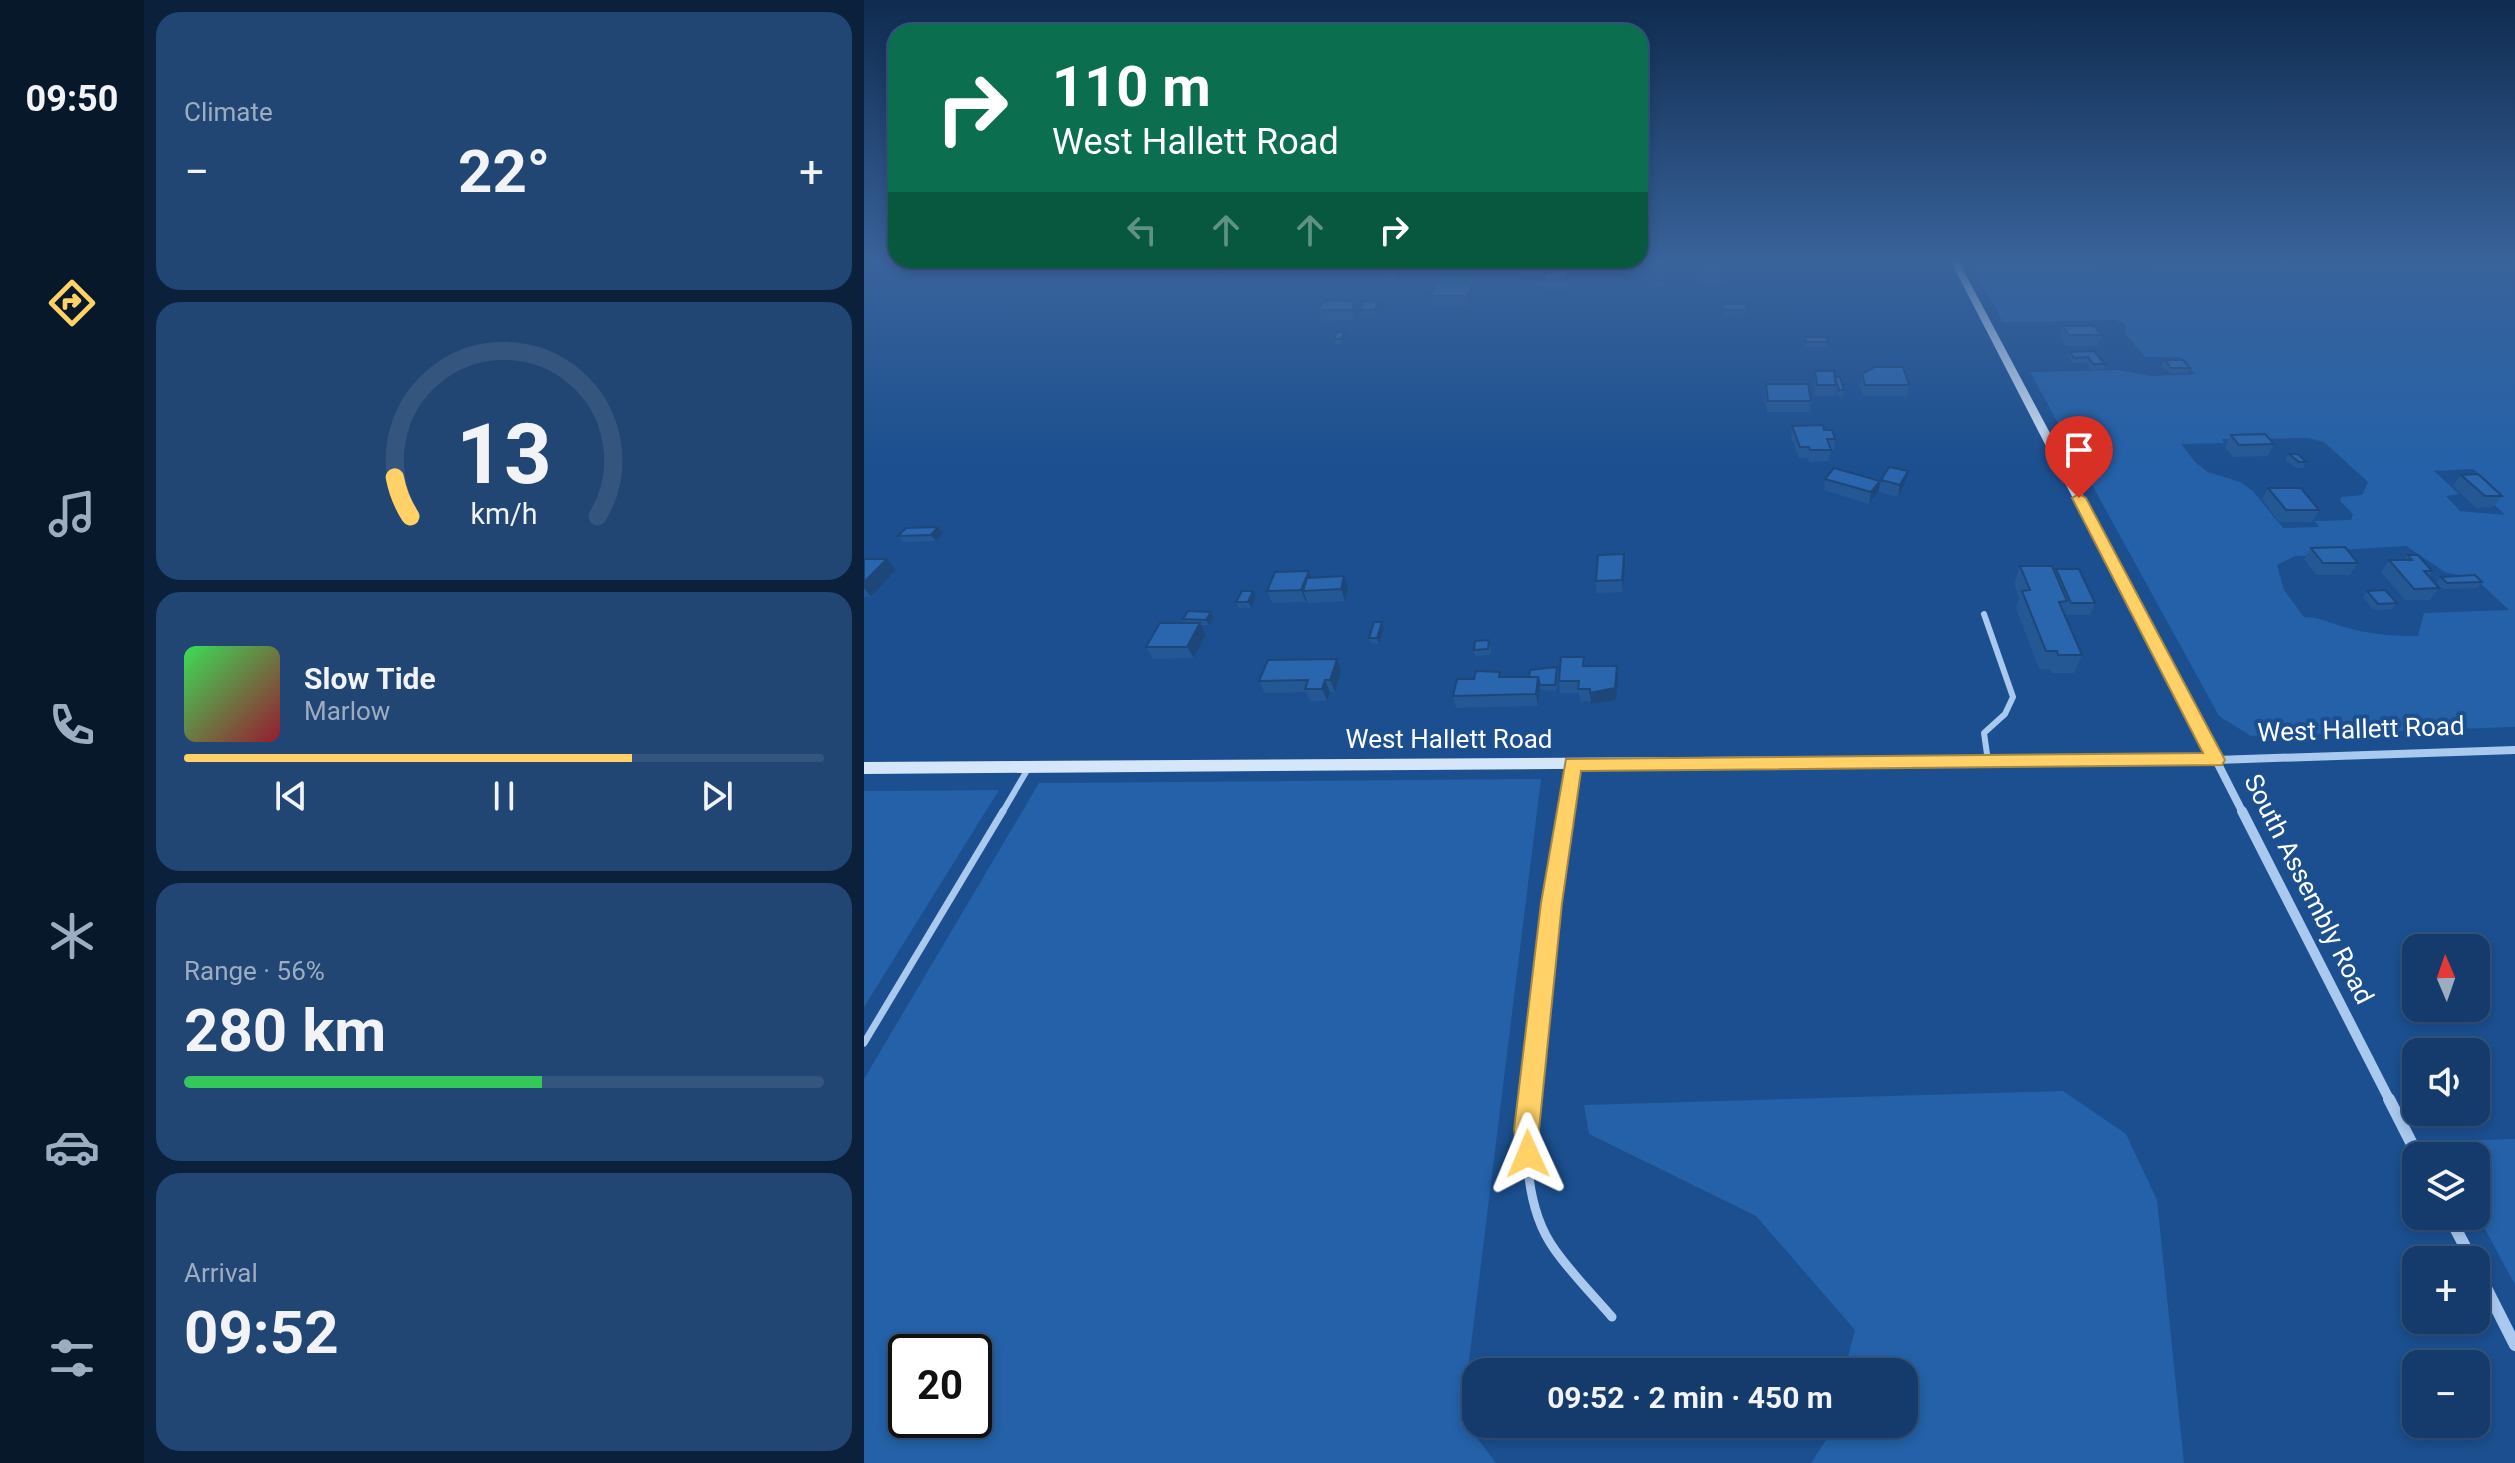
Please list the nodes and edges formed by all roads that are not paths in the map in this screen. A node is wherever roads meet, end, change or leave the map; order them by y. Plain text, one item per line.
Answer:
1 (1991, 330) edge
2 (1984, 614) dead end
3 (2515, 750) edge
4 (2216, 760) junction
5 (1988, 761) junction
6 (1572, 764) junction
7 (1029, 767) junction
8 (864, 768) edge
9 (864, 1043) edge
10 (2411, 1142) edge
11 (2490, 1296) edge
12 (1612, 1317) dead end
13 (2515, 1345) edge

1 - 4 street, South Assembly Road
2 - 5 lane
3 - 4 street, West Hallett Road
4 - 5 street, West Hallett Road
4 - 10 street, South Assembly Road
5 - 6 street, West Hallett Road
6 - 7 street, West Hallett Road
6 - 12 lane
7 - 8 street, West Hallett Road
7 - 9 lane
11 - 13 street

